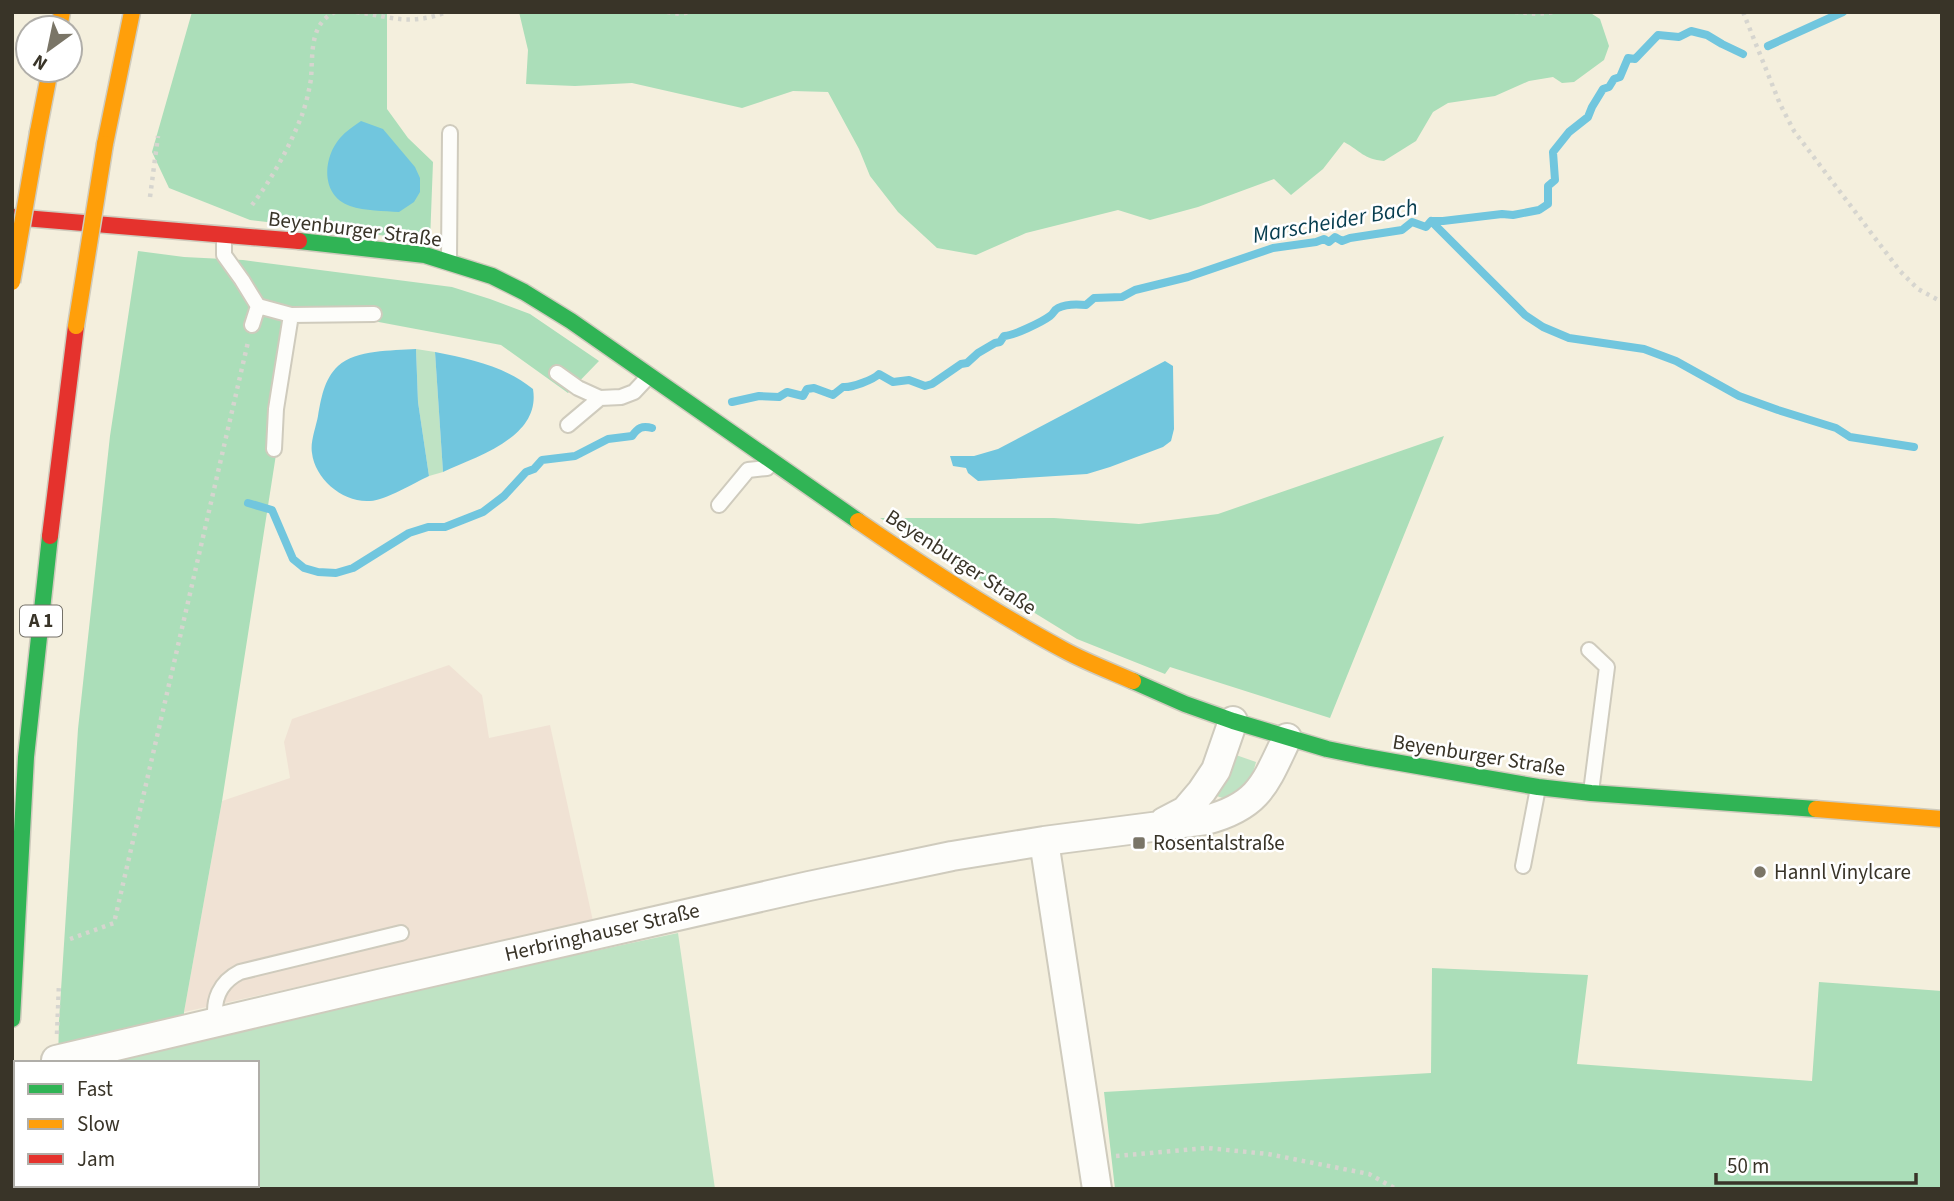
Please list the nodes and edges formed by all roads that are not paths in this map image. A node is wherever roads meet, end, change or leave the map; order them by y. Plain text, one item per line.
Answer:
1 (132, 12) edge
2 (47, 84) edge
3 (450, 133) dead end
4 (12, 217) edge
5 (224, 236) junction
6 (449, 261) junction
7 (12, 282) edge
8 (258, 306) junction
9 (374, 314) dead end
10 (291, 315) junction
11 (251, 329) road end
12 (557, 373) dead end
13 (650, 376) junction
14 (600, 398) junction
15 (568, 425) dead end
16 (274, 449) dead end
17 (777, 464) junction
18 (719, 505) dead end
19 (1588, 650) dead end
20 (1233, 721) junction
21 (1287, 738) junction
22 (1538, 786) junction
23 (1591, 793) junction
24 (1942, 819) edge
25 (1153, 827) junction
26 (1044, 841) junction
27 (1523, 866) dead end
28 (401, 933) dead end
29 (14, 992) edge
30 (12, 1019) edge
31 (216, 1022) junction
32 (56, 1054) road end
33 (1097, 1189) edge

1 - 29 main road, A 1, bridge
2 - 7 main road, bridge
3 - 6 lane
4 - 5 main road, Beyenburger Straße
5 - 6 main road, Beyenburger Straße
5 - 8 lane
6 - 13 main road, Beyenburger Straße
8 - 10 lane
8 - 11 lane
9 - 10 lane
10 - 16 lane
12 - 14 lane
13 - 14 lane
13 - 17 main road, Beyenburger Straße
14 - 15 lane
17 - 18 lane
17 - 20 main road, Beyenburger Straße
19 - 23 lane
20 - 21 main road, Beyenburger Straße
20 - 25 street, Herbringhauser Straße
21 - 22 main road, Beyenburger Straße
21 - 25 street, Herbringhauser Straße
22 - 23 main road, Beyenburger Straße
22 - 27 lane
23 - 24 main road, Beyenburger Straße
25 - 26 street, Herbringhauser Straße
26 - 31 street, Herbringhauser Straße
26 - 33 street
28 - 31 lane
29 - 30 main road, A 1
31 - 32 street, Herbringhauser Straße

